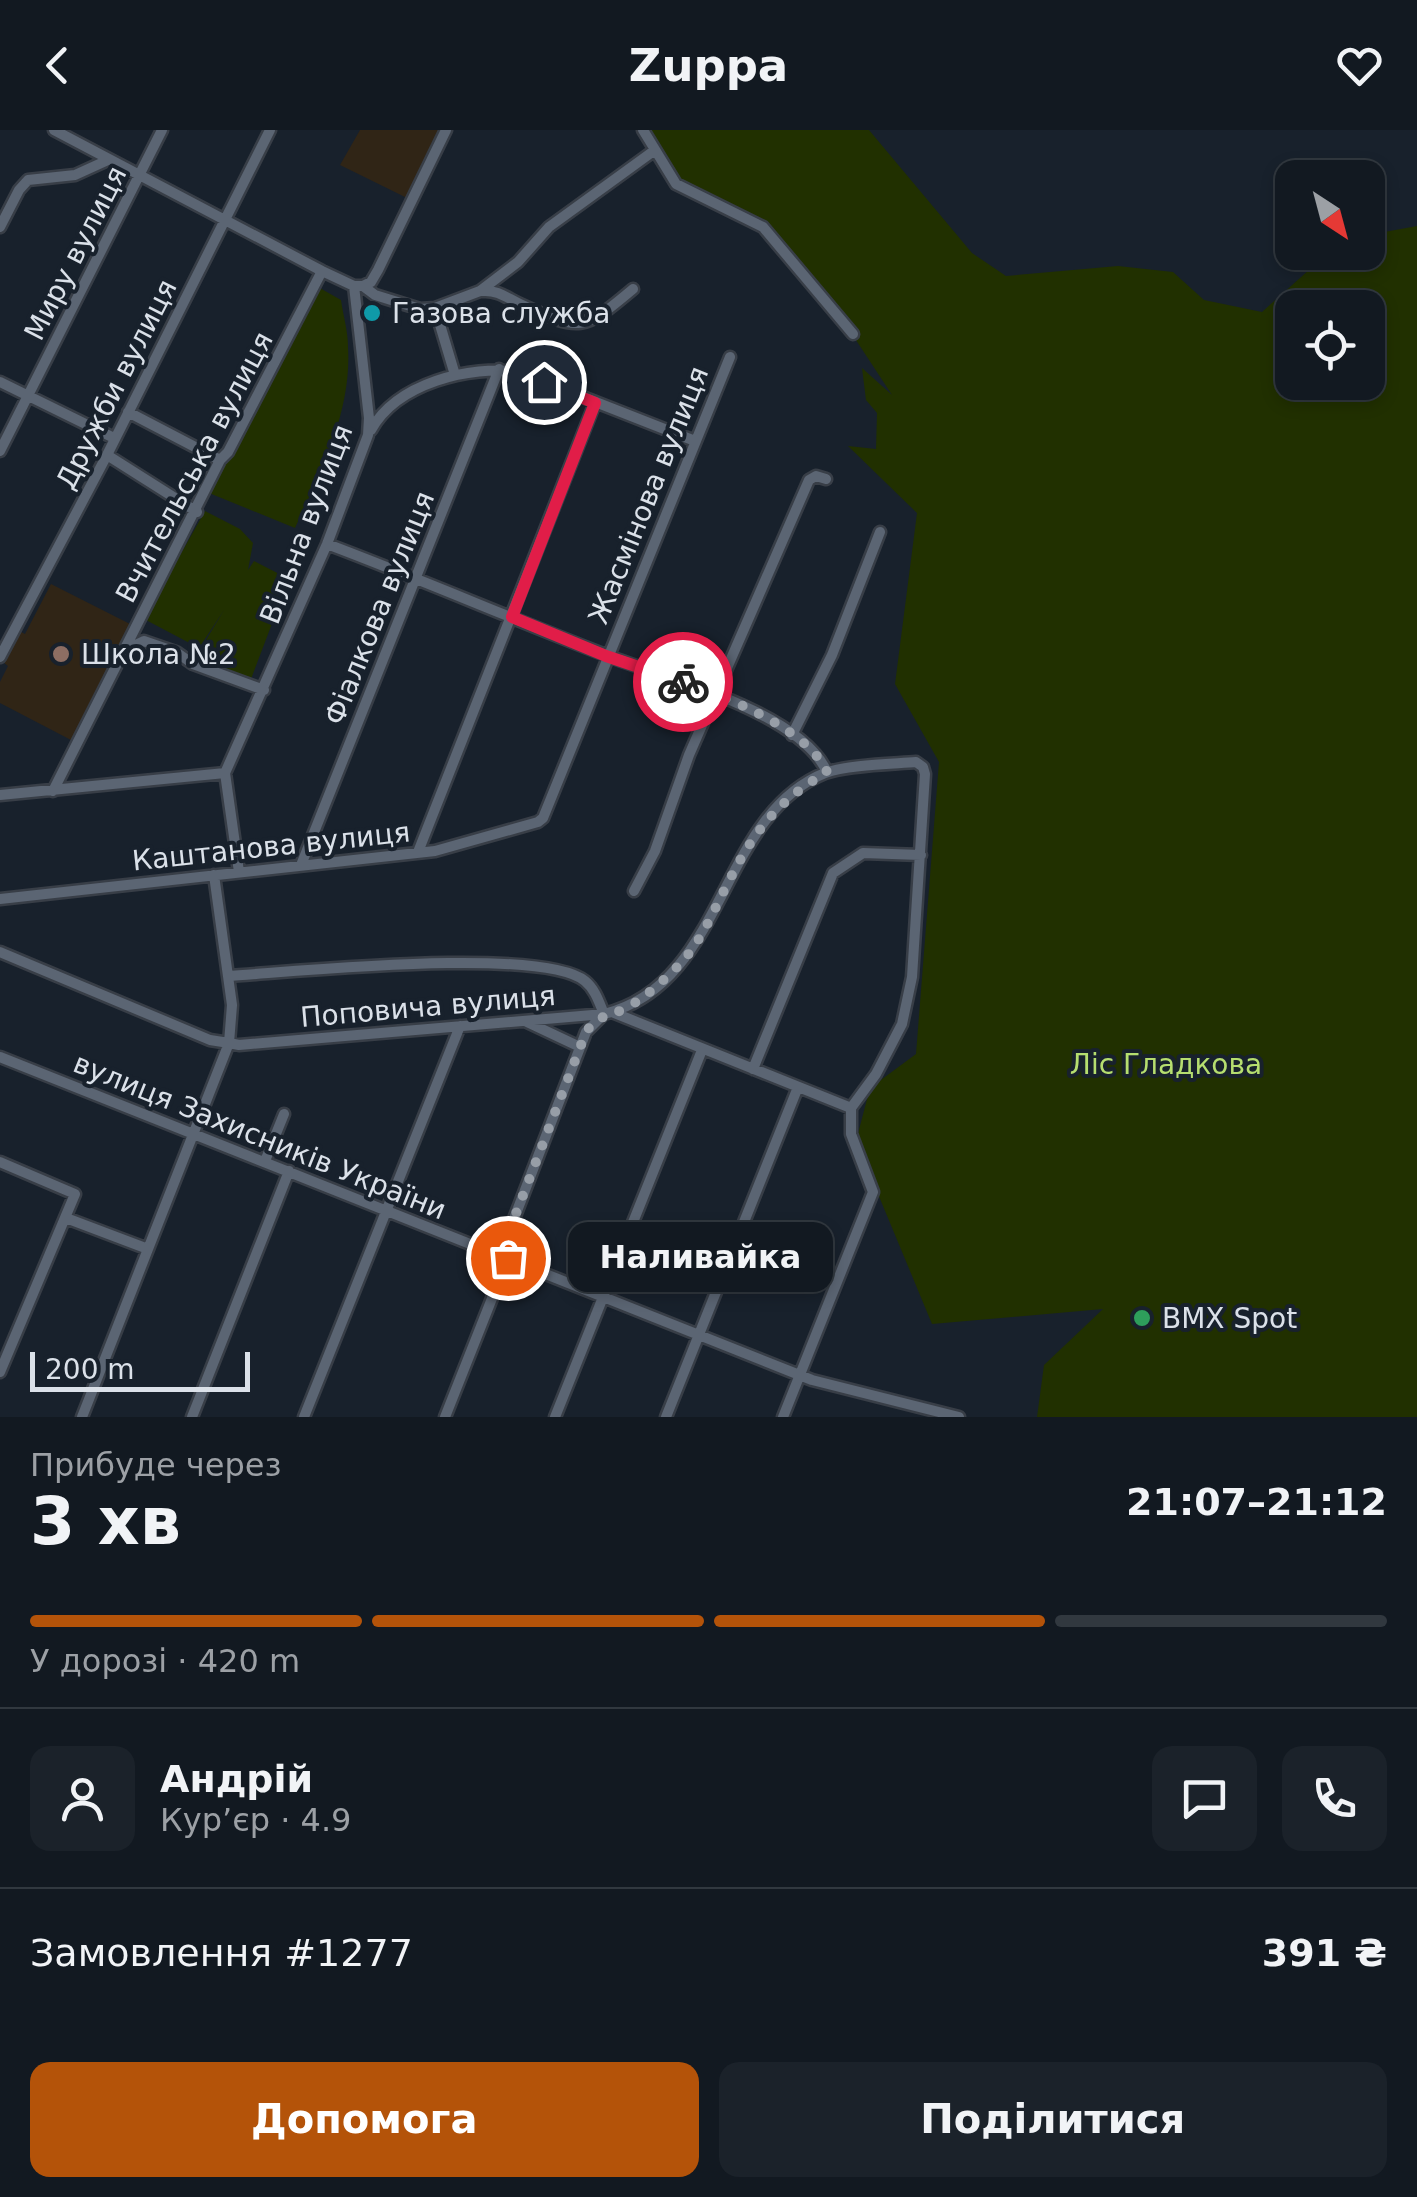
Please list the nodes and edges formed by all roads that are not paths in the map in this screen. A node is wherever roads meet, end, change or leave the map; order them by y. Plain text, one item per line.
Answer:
1 (54, 130) edge
2 (162, 130) edge
3 (270, 130) edge
4 (446, 130) edge
5 (642, 130) edge
6 (655, 150) junction
7 (108, 160) junction
8 (139, 176) junction
9 (225, 222) junction
10 (0, 228) edge
11 (322, 271) junction
12 (359, 286) junction
13 (633, 289) dead end
14 (480, 291) junction
15 (435, 308) junction
16 (854, 334) dead end
17 (730, 357) dead end
18 (500, 369) junction
19 (454, 375) junction
20 (0, 382) edge
21 (28, 396) junction
22 (595, 403) junction
23 (128, 412) junction
24 (368, 435) junction
25 (114, 438) junction
26 (695, 440) junction
27 (0, 451) edge
28 (106, 454) junction
29 (220, 460) junction
30 (826, 479) dead end
31 (197, 512) junction
32 (880, 532) dead end
33 (327, 544) junction
34 (415, 577) junction
35 (512, 617) junction
36 (124, 650) junction
37 (606, 656) junction
38 (0, 657) edge
39 (264, 690) junction
40 (717, 694) junction
41 (792, 735) junction
42 (827, 772) junction
43 (225, 773) junction
44 (53, 791) junction
45 (0, 795) edge
46 (543, 818) joint
47 (418, 852) junction
48 (920, 855) junction
49 (301, 865) junction
50 (239, 872) junction
51 (214, 875) junction
52 (634, 892) dead end
53 (0, 900) edge
54 (0, 952) edge
55 (228, 976) junction
56 (608, 1013) junction
57 (523, 1021) junction
58 (460, 1026) junction
59 (229, 1043) junction
60 (580, 1048) junction
61 (702, 1050) junction
62 (0, 1057) edge
63 (754, 1069) junction
64 (798, 1086) junction
65 (851, 1108) junction
66 (284, 1114) dead end
67 (194, 1133) junction
68 (264, 1161) junction
69 (0, 1162) edge
70 (290, 1171) junction
71 (387, 1210) junction
72 (66, 1218) junction
73 (148, 1249) junction
74 (504, 1256) junction
75 (603, 1296) junction
76 (699, 1335) junction
77 (0, 1372) edge
78 (800, 1375) junction
79 (82, 1417) edge
80 (192, 1417) edge
81 (304, 1417) edge
82 (445, 1417) edge
83 (555, 1417) edge
84 (666, 1417) edge
85 (783, 1417) edge
86 (956, 1417) edge

1 - 7 street
2 - 8 street, Миру вулиця
3 - 9 street, Дружби вулиця
4 - 12 street
5 - 6 street
6 - 14 street
6 - 16 street
7 - 8 street
7 - 10 street
8 - 9 street
8 - 21 street, Миру вулиця
9 - 11 street
9 - 23 street, Дружби вулиця
11 - 12 street
11 - 29 street, Вчительська вулиця
12 - 15 street
12 - 24 street, Вільна вулиця
13 - 14 street
14 - 15 street
15 - 19 street
17 - 26 street, Жасмінова вулиця
18 - 19 street
18 - 22 street
18 - 34 street, Фіалкова вулиця
19 - 24 street
20 - 21 street
21 - 25 street
21 - 27 street, Миру вулиця
22 - 26 street
22 - 35 street
23 - 25 street, Дружби вулиця
23 - 29 street
24 - 33 street, Вільна вулиця
25 - 28 street, Дружби вулиця
26 - 37 street, Жасмінова вулиця
28 - 31 street
28 - 38 street, Дружби вулиця
29 - 31 street, Вчительська вулиця
30 - 40 street
31 - 36 street, Вчительська вулиця
32 - 41 street
33 - 34 street
33 - 39 street, Вільна вулиця
34 - 35 street
34 - 49 street, Фіалкова вулиця
35 - 37 street
35 - 47 street
36 - 39 street
36 - 44 street, Вчительська вулиця
37 - 40 street
37 - 46 street, Жасмінова вулиця
39 - 43 street, Вільна вулиця
40 - 41 street
40 - 52 street
41 - 42 street
42 - 48 street, Поповича вулиця
42 - 56 street, Поповича вулиця
43 - 44 street
43 - 50 street
44 - 45 street
46 - 47 street, Каштанова вулиця
47 - 49 street, Каштанова вулиця
48 - 63 street
48 - 65 street
49 - 50 street, Каштанова вулиця
50 - 51 street, Каштанова вулиця
51 - 53 street, Каштанова вулиця
51 - 55 street
54 - 59 street
55 - 56 street
55 - 59 street
56 - 57 street, Поповича вулиця
56 - 60 street
56 - 61 street
57 - 58 street, Поповича вулиця
57 - 60 street
58 - 59 street, Поповича вулиця
58 - 71 street
59 - 67 street
60 - 74 street
61 - 63 street
61 - 75 street
62 - 67 street, вулиця Захисників України
63 - 64 street
64 - 65 street
64 - 76 street
65 - 78 street
66 - 68 street
67 - 68 street, вулиця Захисників України
67 - 73 street
68 - 70 street, вулиця Захисників України
69 - 72 street
70 - 71 street, вулиця Захисників України
70 - 80 street
71 - 74 street, вулиця Захисників України
71 - 81 street
72 - 73 street
72 - 77 street
73 - 79 street
74 - 75 street, вулиця Захисників України
74 - 82 street
75 - 76 street, вулиця Захисників України
75 - 83 street
76 - 78 street, вулиця Захисників України
76 - 84 street
78 - 85 street
78 - 86 street, вулиця Захисників України

